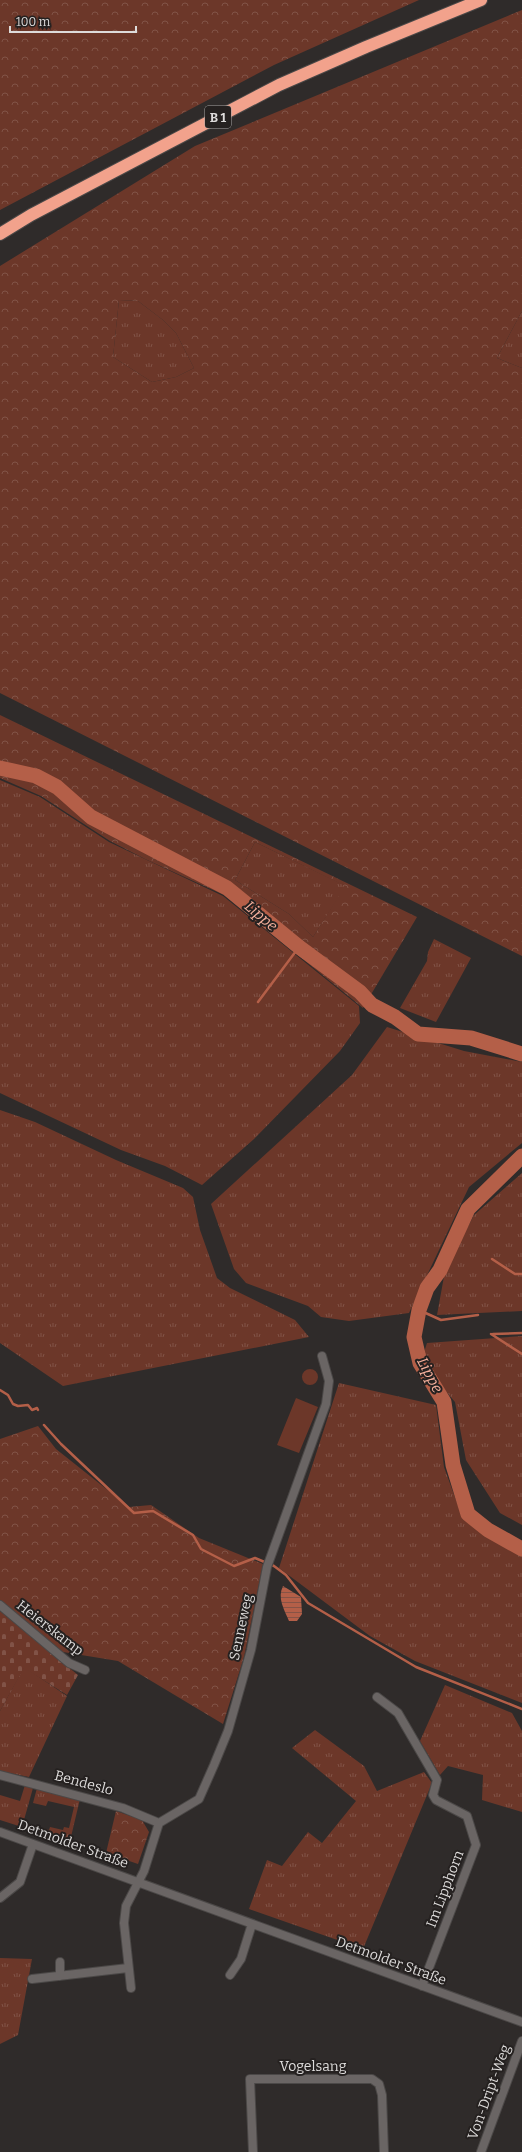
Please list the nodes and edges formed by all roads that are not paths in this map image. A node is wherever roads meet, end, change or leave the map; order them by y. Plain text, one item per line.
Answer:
1 (481, 0) edge
2 (0, 234) edge
3 (322, 1356) dead end
4 (0, 1605) edge
5 (85, 1670) dead end
6 (377, 1697) dead end
7 (0, 1774) edge
8 (159, 1823) junction
9 (0, 1832) edge
10 (34, 1844) junction
11 (138, 1881) junction
12 (0, 1898) edge
13 (252, 1924) junction
14 (60, 1962) dead end
15 (128, 1968) junction
16 (60, 1976) junction
17 (230, 1976) dead end
18 (32, 1979) dead end
19 (422, 1986) junction
20 (131, 1988) dead end
21 (522, 2022) edge
22 (522, 2041) edge
23 (253, 2152) edge
24 (384, 2152) edge
25 (481, 2152) edge

1 - 2 highway, B 1
3 - 8 street, Senneweg
4 - 5 street, Heierskamp
6 - 19 street, Im Lipphorn
7 - 8 street, Bendeslo
8 - 11 street
9 - 10 street, Detmolder Straße
10 - 11 street, Detmolder Straße
10 - 12 street
11 - 13 street, Detmolder Straße
11 - 15 street, Detmolder Straße
13 - 17 street
13 - 19 street, Detmolder Straße
14 - 16 street
15 - 16 street
15 - 20 street, Detmolder Straße
16 - 18 street
19 - 21 street, Detmolder Straße
22 - 25 street, Von-Dript-Weg
23 - 24 street, Vogelsang

